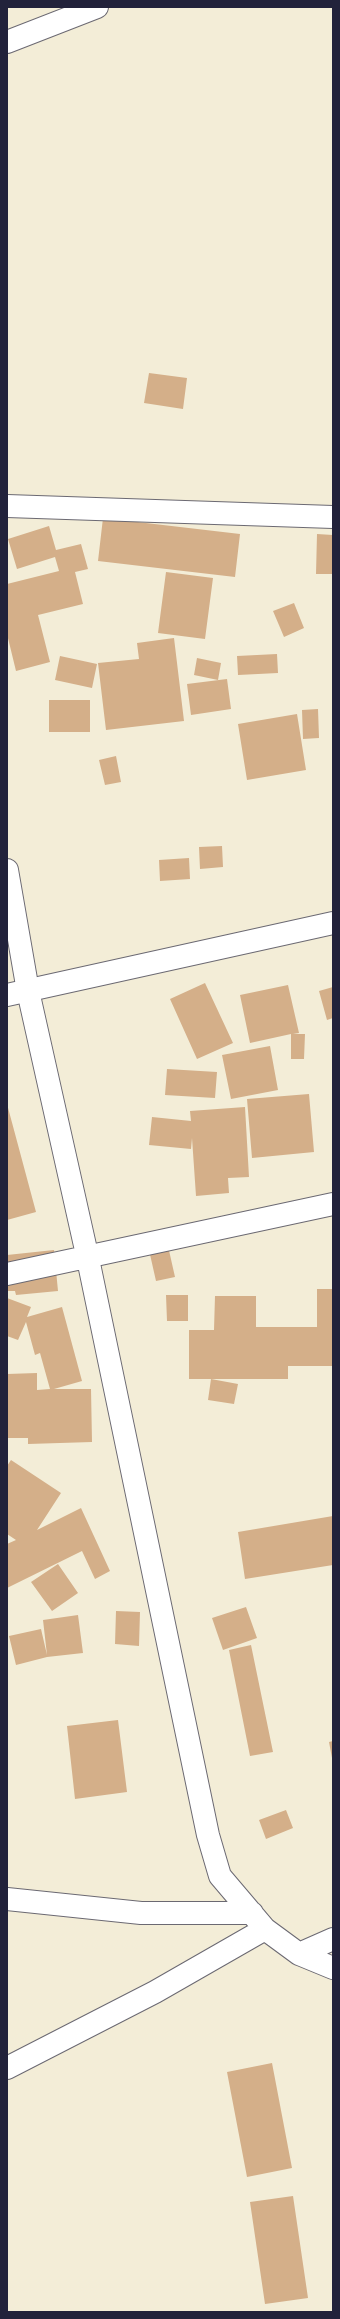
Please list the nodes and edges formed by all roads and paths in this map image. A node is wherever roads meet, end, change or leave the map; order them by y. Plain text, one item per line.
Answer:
1 (97, 7) edge
2 (7, 42) edge
3 (7, 506) edge
4 (333, 517) edge
5 (7, 870) edge
6 (333, 923) edge
7 (28, 991) junction
8 (7, 995) edge
9 (333, 1204) edge
10 (88, 1259) junction
11 (7, 1274) edge
12 (7, 1899) edge
13 (259, 1921) junction
14 (333, 1939) edge
15 (299, 1954) junction
16 (333, 1968) edge
17 (7, 2068) edge

1 - 2 street
3 - 4 street
5 - 7 street
6 - 7 street
7 - 8 street
7 - 10 street
9 - 10 street
10 - 11 street
10 - 13 street
12 - 13 street
13 - 15 street
13 - 17 street
14 - 15 street
15 - 16 street

